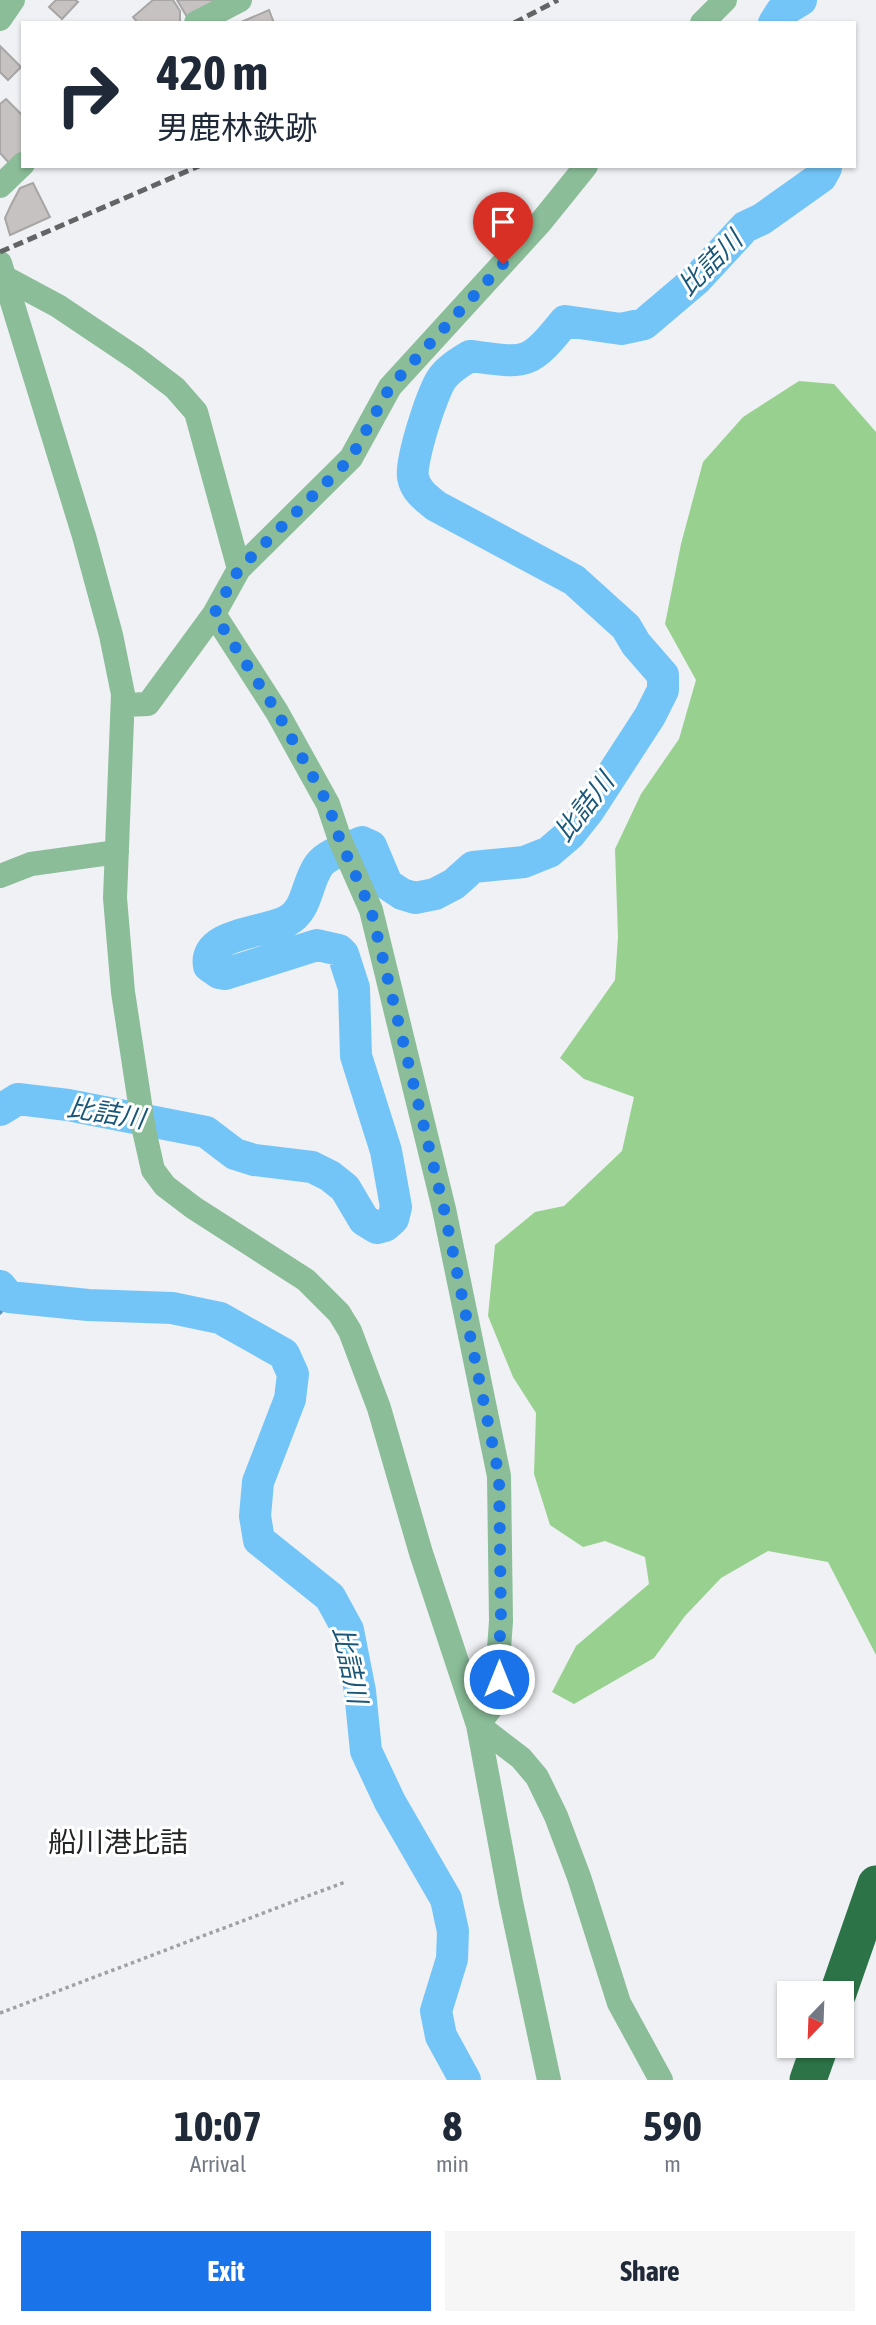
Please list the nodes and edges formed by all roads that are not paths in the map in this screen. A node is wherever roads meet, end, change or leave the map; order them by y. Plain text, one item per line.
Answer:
1 (13, 0) edge
2 (240, 0) edge
3 (725, 0) edge
4 (0, 19) edge
5 (200, 21) edge
6 (704, 21) edge
7 (21, 166) edge
8 (584, 168) edge
9 (0, 186) edge
10 (2, 270) edge
11 (239, 569) junction
12 (214, 614) junction
13 (123, 705) junction
14 (117, 852) junction
15 (0, 876) edge
16 (478, 1725) junction
17 (876, 1884) edge
18 (842, 1981) edge
19 (816, 2058) edge
20 (549, 2080) edge
21 (661, 2080) edge
22 (808, 2080) edge

1 - 4 street
2 - 5 street
3 - 6 street
7 - 9 street
8 - 11 street
10 - 11 street
10 - 13 street
11 - 12 street
12 - 13 street
12 - 16 street
13 - 14 street
14 - 15 street
14 - 16 street
16 - 20 street
16 - 21 street
17 - 18 highway
19 - 22 highway

